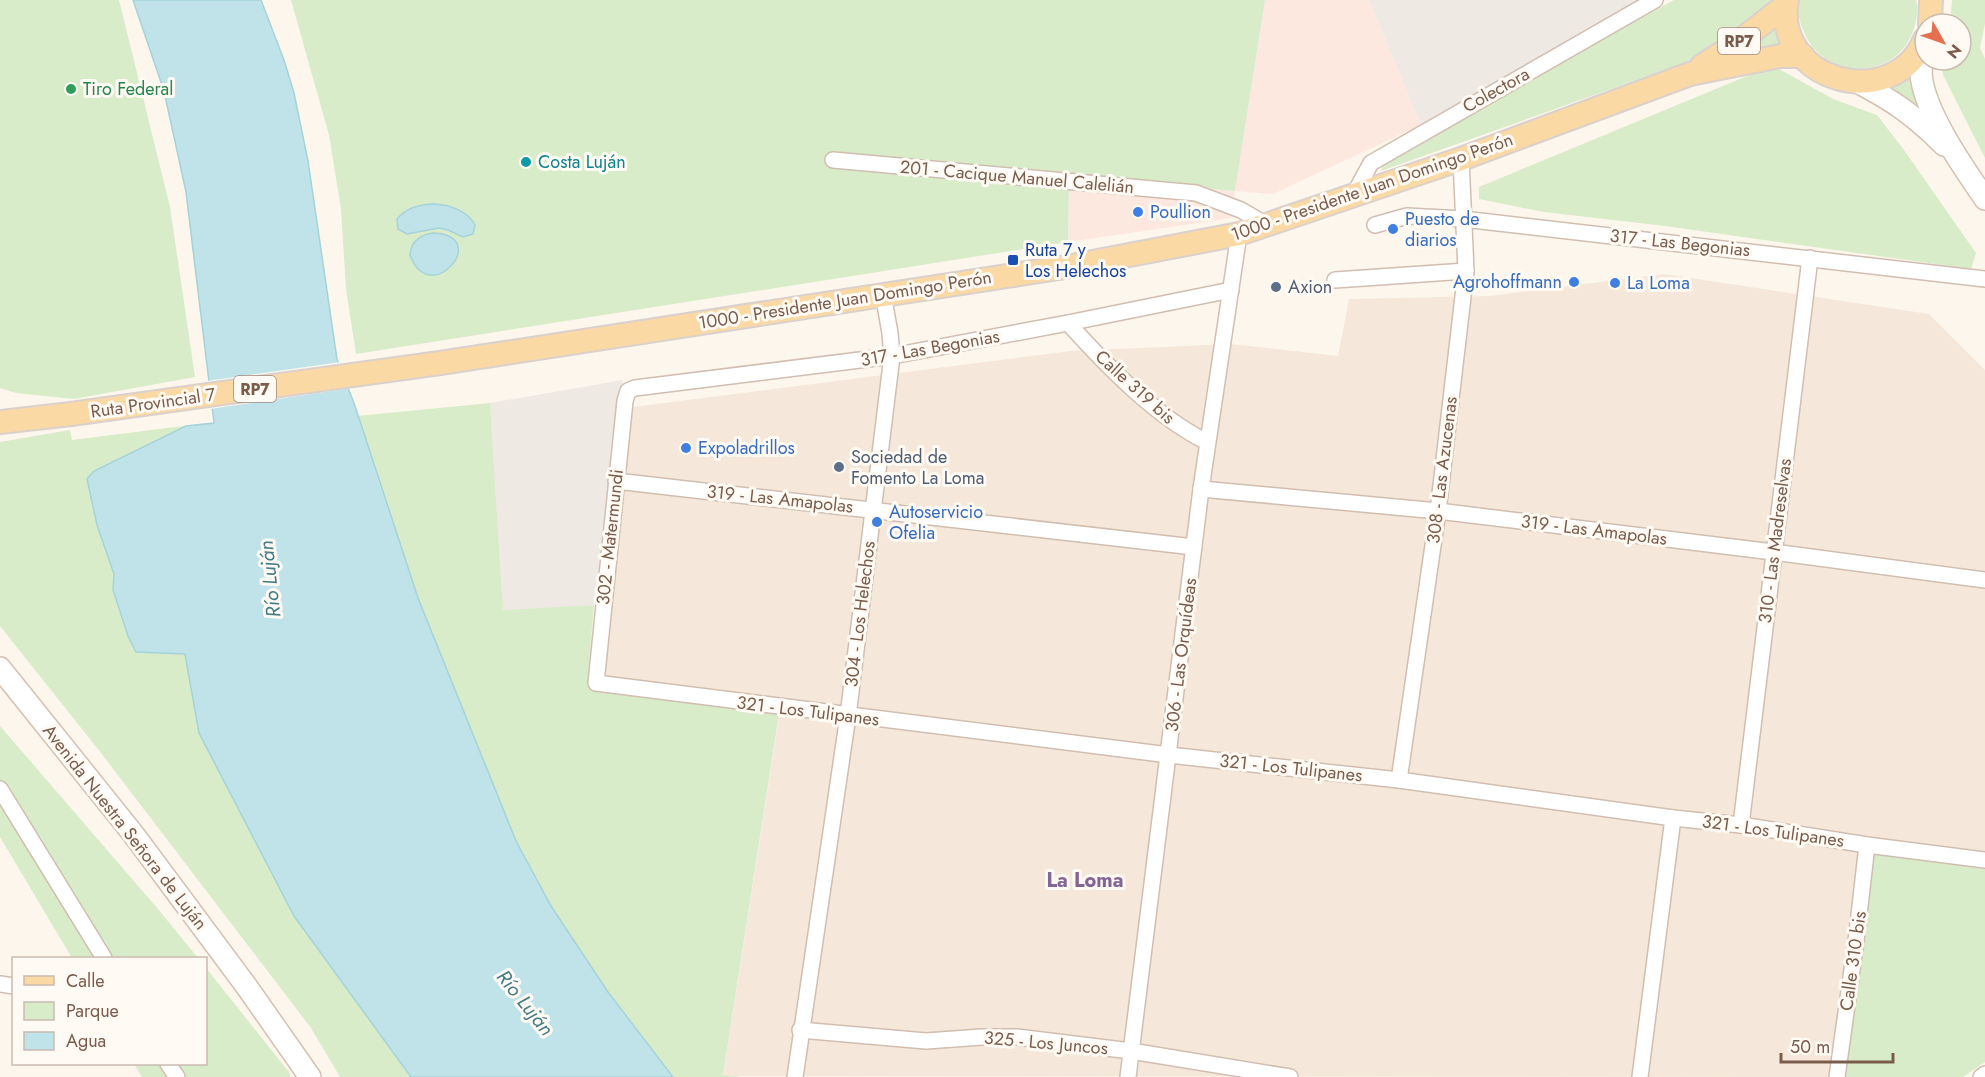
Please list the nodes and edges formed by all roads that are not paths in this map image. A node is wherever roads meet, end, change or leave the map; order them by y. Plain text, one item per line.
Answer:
1 (1655, 0) edge
2 (1786, 3) edge
3 (1803, 56) junction
4 (1913, 57) edge
5 (1921, 72) edge
6 (1690, 74) junction
7 (1860, 83) junction
8 (1957, 158) junction
9 (1461, 159) junction
10 (833, 160) dead end
11 (1353, 196) junction
12 (1985, 199) edge
13 (1463, 219) junction
14 (1265, 224) junction
15 (1375, 225) dead end
16 (1239, 234) junction
17 (1810, 258) junction
18 (1466, 271) junction
19 (1985, 279) edge
20 (1335, 280) dead end
21 (1231, 290) junction
22 (883, 294) junction
23 (1068, 323) junction
24 (892, 356) junction
25 (440, 363) joint
26 (628, 391) joint
27 (7, 419) edge
28 (1207, 442) junction
29 (616, 481) junction
30 (1201, 489) junction
31 (873, 510) junction
32 (1438, 512) junction
33 (1194, 547) junction
34 (1773, 552) junction
35 (1985, 580) edge
36 (0, 668) edge
37 (596, 683) joint
38 (0, 686) edge
39 (848, 716) junction
40 (57, 740) junction
41 (1169, 755) junction
42 (1399, 780) junction
43 (0, 789) edge
44 (1673, 818) junction
45 (1742, 825) junction
46 (1867, 845) junction
47 (1985, 860) edge
48 (103, 957) edge
49 (800, 1030) junction
50 (1131, 1051) junction
51 (1985, 1074) edge
52 (310, 1077) edge
53 (795, 1077) edge
54 (1128, 1077) edge
55 (1290, 1077) edge
56 (1640, 1077) edge
57 (1837, 1077) edge
58 (1981, 1077) edge

1 - 11 street, Colectora
2 - 3 main road, RP7
2 - 6 main road, RP7
3 - 6 main road, RP7
3 - 7 main road, RP7
4 - 7 main road, RP7
5 - 8 main road
6 - 9 main road, 1000 - Presidente Juan Domingo Perón / RP7
7 - 8 main road
8 - 12 main road
9 - 11 main road, 1000 - Presidente Juan Domingo Perón / RP7
9 - 13 street, 308 - Las Azucenas
10 - 14 street, 201 - Cacique Manuel Calelián
11 - 14 main road, 1000 - Presidente Juan Domingo Perón / RP7
13 - 15 street, 317 - Las Begonias
13 - 17 street, 317 - Las Begonias
13 - 18 street, 308 - Las Azucenas
14 - 16 main road, 1000 - Presidente Juan Domingo Perón / RP7
16 - 21 street, 306 - Las Orquídeas
16 - 22 main road, 1000 - Presidente Juan Domingo Perón / RP7
17 - 19 street, 317 - Las Begonias
17 - 34 street, 310 - Las Madreselvas
18 - 20 street
18 - 32 street, 308 - Las Azucenas
21 - 23 street, 317 - Las Begonias
21 - 28 street, 306 - Las Orquídeas
22 - 24 street, 304 - Los Helechos
22 - 25 main road, 1000 - Presidente Juan Domingo Perón / RP7
23 - 24 street, 317 - Las Begonias
23 - 28 street, Calle 319 bis
24 - 26 street, 317 - Las Begonias
24 - 31 street, 304 - Los Helechos
25 - 27 main road, Ruta Provincial 7 / RP7
26 - 29 street, 302 - Matermundi
28 - 30 street, 306 - Las Orquídeas
29 - 31 street, 319 - Las Amapolas
29 - 37 street, 302 - Matermundi
30 - 32 street, 319 - Las Amapolas
30 - 33 street, 306 - Las Orquídeas
31 - 33 street, 319 - Las Amapolas
31 - 39 street, 304 - Los Helechos
32 - 34 street, 319 - Las Amapolas
32 - 42 street, 308 - Las Azucenas
33 - 41 street, 306 - Las Orquídeas
34 - 35 street, 319 - Las Amapolas
34 - 45 street, 310 - Las Madreselvas
36 - 40 main road, Avenida Nuestra Señora de Luján
37 - 39 street, 321 - Los Tulipanes
38 - 40 main road
39 - 41 street, 321 - Los Tulipanes
39 - 49 street, 304 - Los Helechos
40 - 52 main road, Avenida Nuestra Señora de Luján
41 - 42 street, 321 - Los Tulipanes
41 - 50 street, 306 - Las Orquídeas
42 - 44 street, 321 - Los Tulipanes
43 - 48 street
44 - 45 street, 321 - Los Tulipanes
44 - 56 street
45 - 46 street, 321 - Los Tulipanes
46 - 47 street, 321 - Los Tulipanes
46 - 57 street, Calle 310 bis
49 - 50 street, 325 - Los Juncos
49 - 53 street, 304 - Los Helechos
50 - 54 street, 306 - Las Orquídeas
50 - 55 street, 325 - Los Juncos
51 - 58 street

